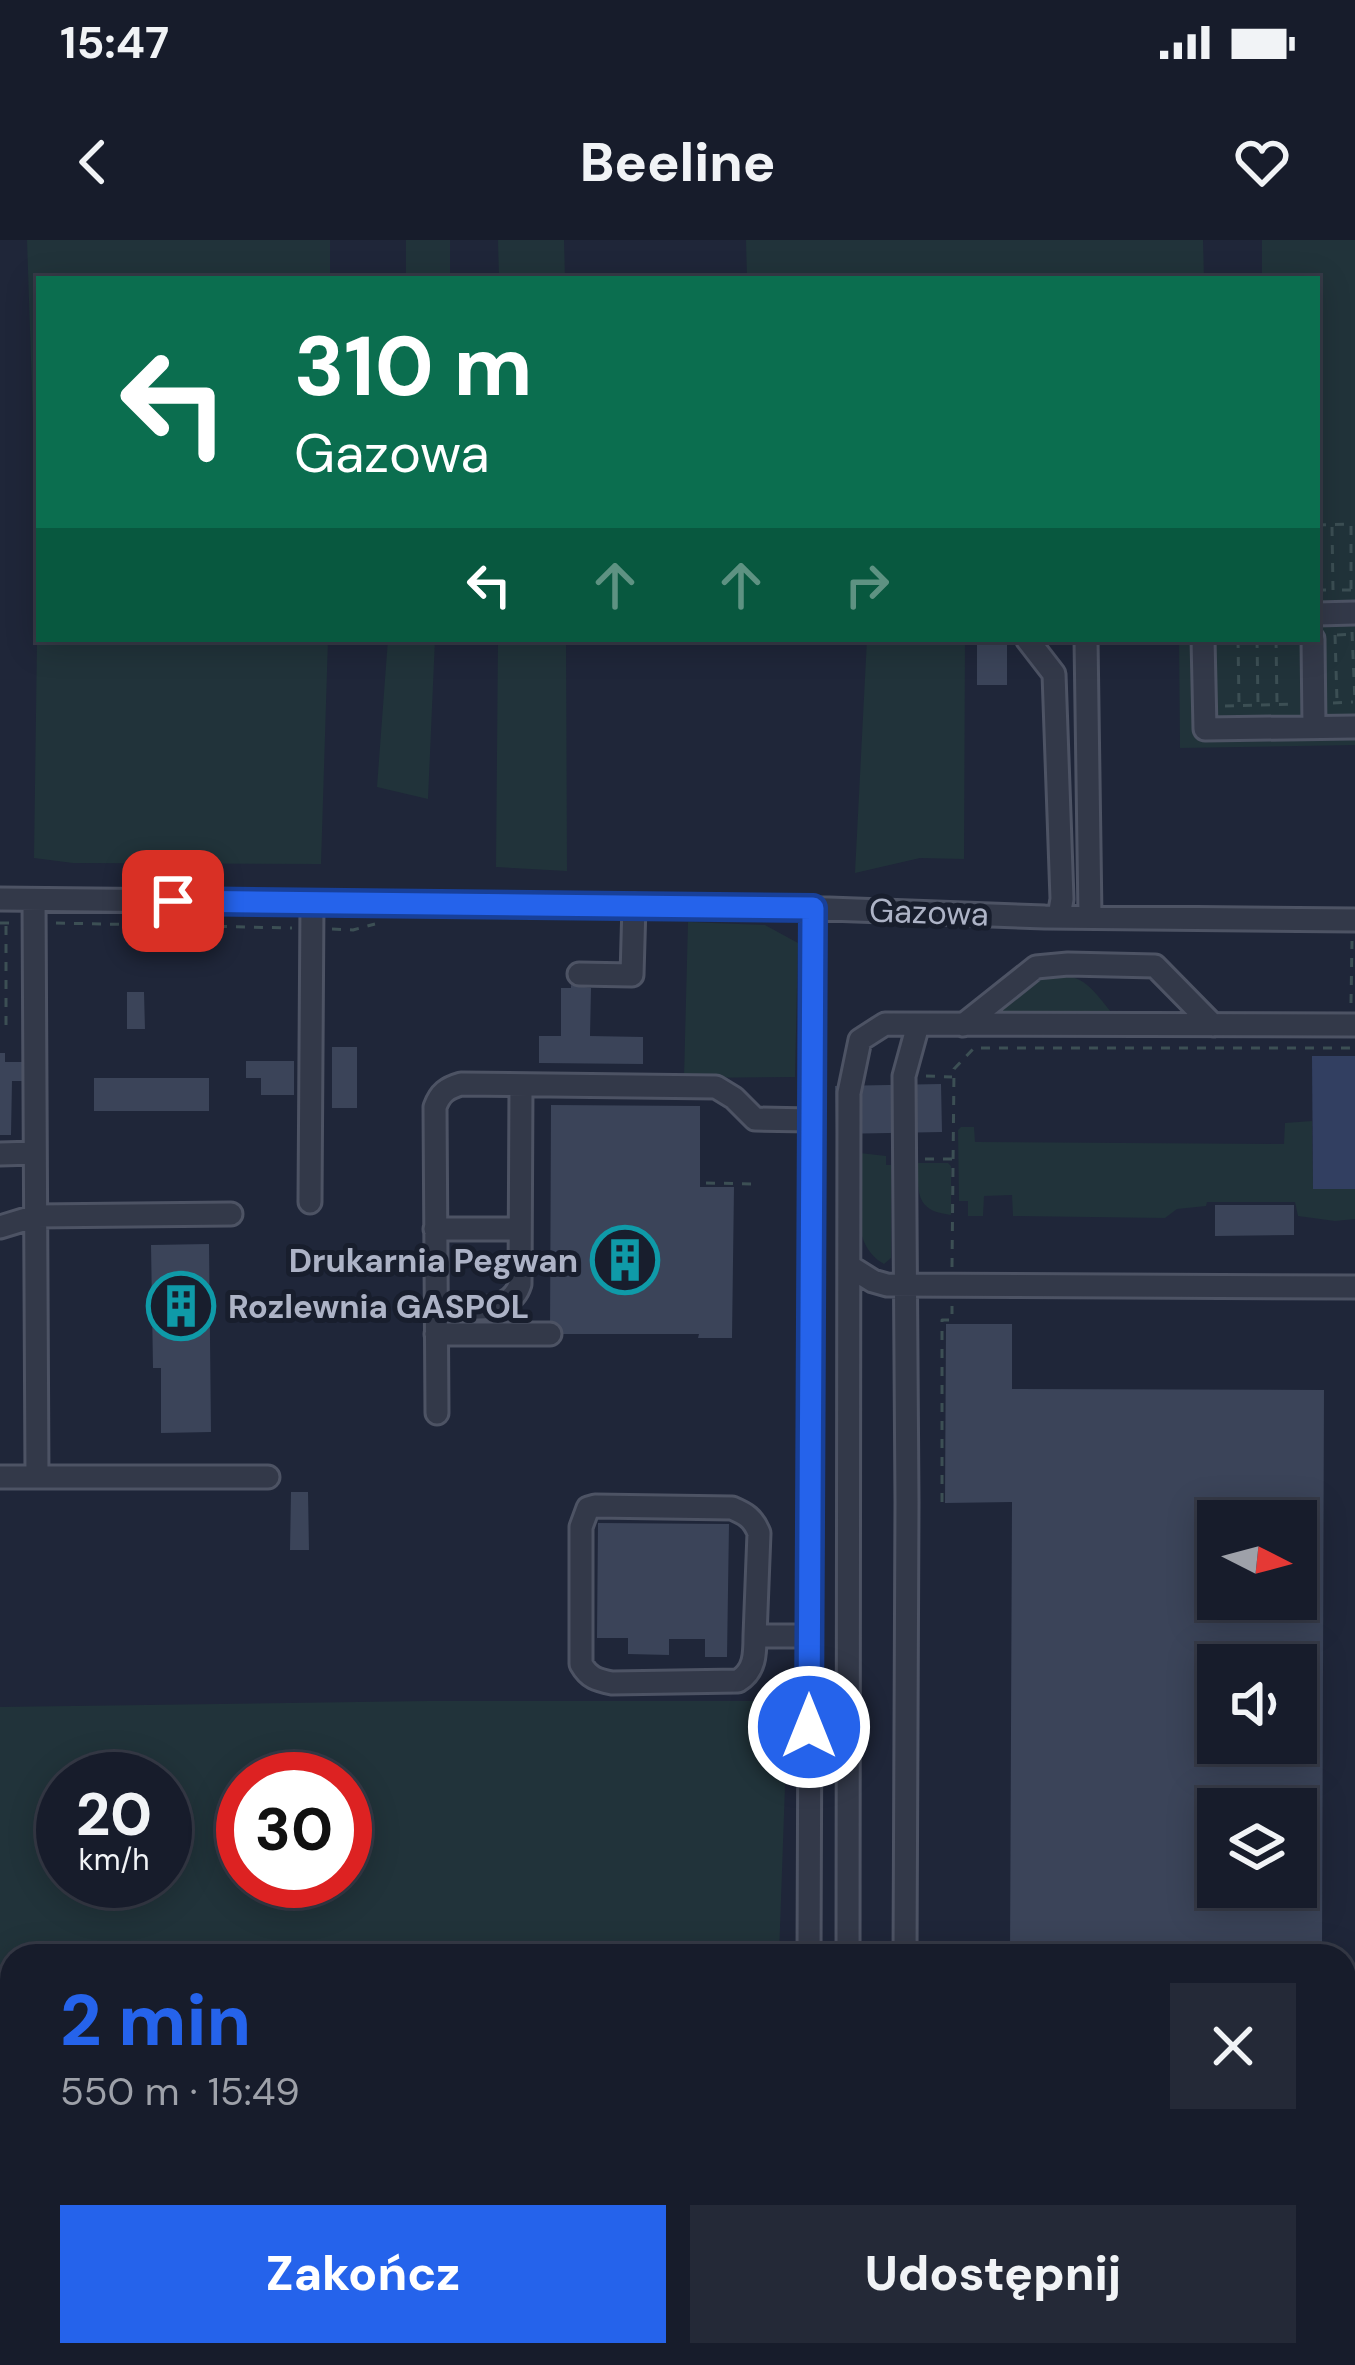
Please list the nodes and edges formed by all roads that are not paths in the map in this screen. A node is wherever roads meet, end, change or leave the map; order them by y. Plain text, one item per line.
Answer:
1 (1355, 613) edge
2 (1320, 614) edge
3 (1029, 642) edge
4 (1086, 642) edge
5 (1203, 642) edge
6 (1313, 642) edge
7 (1347, 727) edge
8 (1314, 728) junction
9 (34, 900) junction
10 (312, 902) junction
11 (634, 905) junction
12 (3, 908) edge
13 (813, 908) junction
14 (1059, 917) junction
15 (1090, 917) junction
16 (1354, 920) edge
17 (579, 974) dead end
18 (918, 1024) junction
19 (963, 1024) junction
20 (1213, 1025) junction
21 (1353, 1025) edge
22 (521, 1085) junction
23 (811, 1120) junction
24 (35, 1153) junction
25 (0, 1154) edge
26 (310, 1202) dead end
27 (231, 1214) dead end
28 (36, 1216) junction
29 (0, 1227) edge
30 (520, 1228) junction
31 (435, 1229) junction
32 (848, 1274) junction
33 (811, 1281) junction
34 (907, 1285) junction
35 (1355, 1287) edge
36 (436, 1307) junction
37 (436, 1334) junction
38 (550, 1334) dead end
39 (437, 1412) dead end
40 (0, 1477) edge
41 (37, 1477) junction
42 (268, 1477) dead end
43 (755, 1636) junction
44 (810, 1636) junction
45 (809, 1944) edge
46 (848, 1944) edge
47 (904, 1944) edge

1 - 2 street
3 - 14 street
4 - 15 street
5 - 8 street
6 - 8 street
7 - 8 street
9 - 10 street, Gazowa
9 - 12 street, Gazowa
9 - 24 street
10 - 11 street, Gazowa
10 - 26 street
11 - 13 street, Gazowa
11 - 17 street
13 - 14 street, Gazowa
13 - 23 street
14 - 15 street, Gazowa
15 - 16 street, Gazowa
18 - 19 street
18 - 32 street
18 - 34 street
19 - 20 street
19 - 20 street
20 - 21 street
22 - 23 street
22 - 30 street
22 - 31 street
23 - 33 street
24 - 25 street
24 - 28 street
27 - 28 street
28 - 29 street
28 - 41 street
30 - 31 street
30 - 36 street
31 - 36 street
32 - 33 street
32 - 34 street
32 - 46 street
33 - 44 street
34 - 35 street
34 - 47 street
36 - 37 street
37 - 38 street
37 - 39 street
40 - 41 street
41 - 42 street
43 - 43 street
43 - 44 street
44 - 45 street

